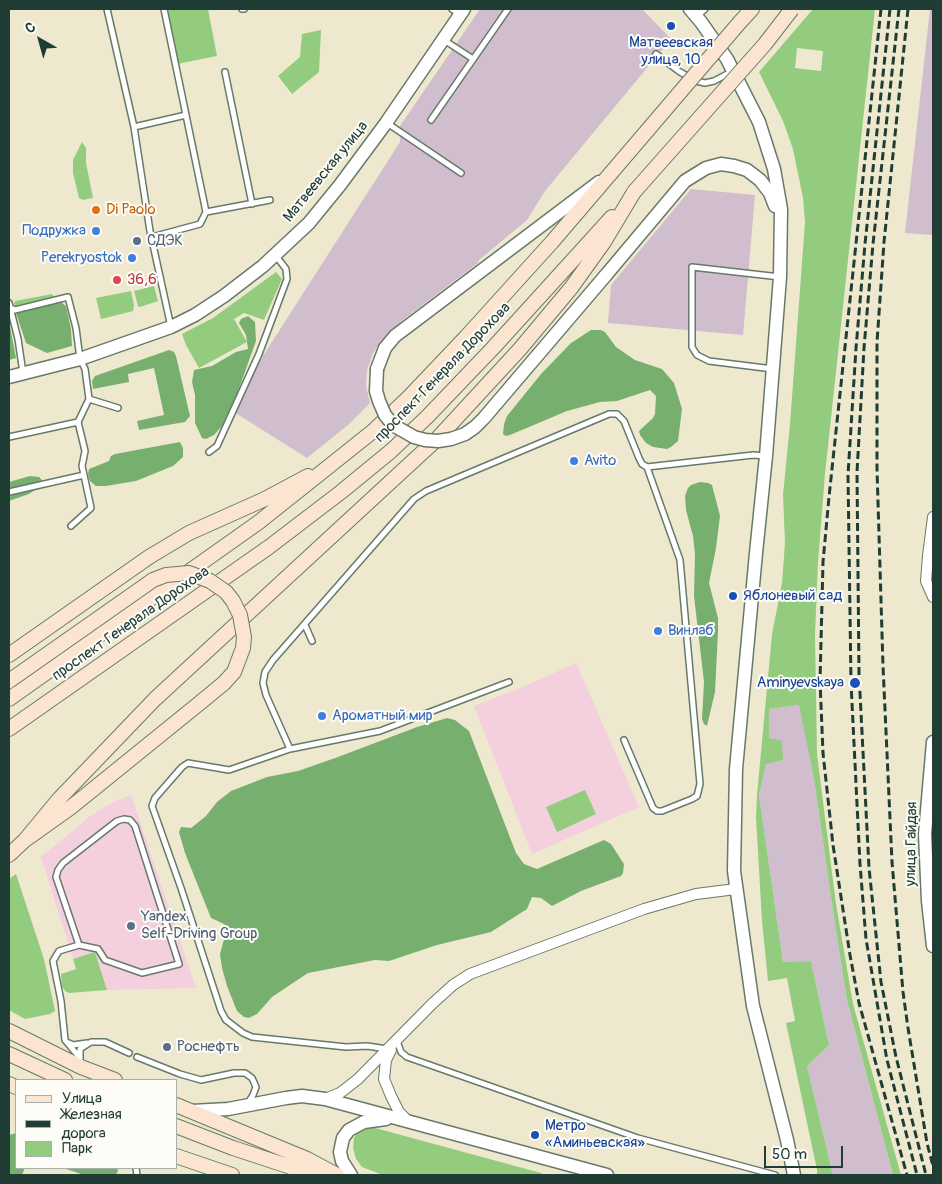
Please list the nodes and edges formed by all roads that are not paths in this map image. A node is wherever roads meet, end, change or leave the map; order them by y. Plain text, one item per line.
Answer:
1 (108, 9) edge
2 (164, 9) edge
3 (508, 9) edge
4 (752, 9) edge
5 (792, 9) edge
6 (459, 11) edge
7 (697, 11) edge
8 (444, 40) junction
9 (656, 54) dead end
10 (473, 59) junction
11 (225, 72) dead end
12 (733, 72) junction
13 (186, 115) junction
14 (430, 120) dead end
15 (386, 122) junction
16 (134, 126) junction
17 (461, 173) dead end
18 (611, 173) junction
19 (634, 192) junction
20 (270, 200) dead end
21 (252, 204) junction
22 (206, 212) junction
23 (782, 233) junction
24 (152, 237) junction
25 (276, 256) junction
26 (780, 277) junction
27 (9, 306) edge
28 (172, 327) junction
29 (80, 359) junction
30 (773, 369) junction
31 (23, 373) junction
32 (9, 377) edge
33 (89, 399) junction
34 (118, 408) dead end
35 (78, 422) junction
36 (9, 437) edge
37 (209, 452) dead end
38 (344, 456) junction
39 (766, 456) junction
40 (647, 467) junction
41 (84, 475) junction
42 (9, 492) edge
43 (933, 517) edge
44 (71, 526) dead end
45 (933, 597) edge
46 (305, 625) junction
47 (312, 641) dead end
48 (9, 655) edge
49 (9, 681) edge
50 (509, 682) dead end
51 (9, 699) edge
52 (9, 729) edge
53 (624, 740) dead end
54 (933, 742) edge
55 (290, 749) junction
56 (25, 840) junction
57 (9, 855) edge
58 (930, 883) edge
59 (736, 889) junction
60 (79, 946) junction
61 (933, 946) edge
62 (9, 1031) edge
63 (65, 1040) junction
64 (396, 1040) junction
65 (91, 1042) junction
66 (388, 1049) junction
67 (129, 1053) dead end
68 (9, 1054) edge
69 (137, 1057) dead end
70 (81, 1062) junction
71 (63, 1079) edge
72 (112, 1079) edge
73 (325, 1099) junction
74 (247, 1104) junction
75 (178, 1106) edge
76 (192, 1111) junction
77 (392, 1118) junction
78 (409, 1122) junction
79 (178, 1127) edge
80 (178, 1157) edge
81 (204, 1170) edge
82 (232, 1175) edge
83 (315, 1175) edge
84 (337, 1175) edge
85 (351, 1175) edge
86 (607, 1175) edge
87 (775, 1175) edge
88 (794, 1175) edge

1 - 16 lane
2 - 13 lane
3 - 10 lane
4 - 18 main road, проспект Генерала Дорохова, bridge
5 - 19 main road, проспект Генерала Дорохова, bridge
6 - 8 street, Матвеевская улица
7 - 12 street
8 - 10 lane
8 - 15 street, Матвеевская улица
9 - 12 lane
10 - 14 lane
11 - 21 lane
12 - 23 street
13 - 16 lane
13 - 22 lane
15 - 17 lane
15 - 25 street, Матвеевская улица
16 - 24 lane
18 - 23 street, bridge
18 - 38 main road, проспект Генерала Дорохова
19 - 52 main road, проспект Генерала Дорохова
19 - 56 main road
20 - 21 lane
21 - 22 lane
22 - 24 lane
23 - 26 street
24 - 28 lane
25 - 28 street, Матвеевская улица
25 - 37 lane
26 - 30 street
26 - 30 lane
27 - 29 lane
27 - 31 lane
28 - 29 street, Матвеевская улица
29 - 31 street, Матвеевская улица
29 - 33 lane
30 - 39 street
31 - 32 street, Матвеевская улица
33 - 34 lane
33 - 35 lane
35 - 36 lane
35 - 41 lane
38 - 48 main road
38 - 51 main road, проспект Генерала Дорохова
39 - 40 lane
39 - 59 street
40 - 46 lane
40 - 53 lane
41 - 42 lane
41 - 44 lane
43 - 45 street
46 - 47 lane
46 - 55 lane
49 - 56 main road, bridge
50 - 55 lane
54 - 58 street, улица Гайдая
55 - 66 lane
56 - 57 main road
58 - 61 street, улица Гайдая
59 - 64 street
59 - 88 street
60 - 60 lane
60 - 63 lane
62 - 70 main road
63 - 65 lane
63 - 70 lane
64 - 66 street
64 - 78 street
64 - 87 lane
65 - 67 lane
65 - 70 lane
66 - 73 street
68 - 71 main road
69 - 74 lane
70 - 72 main road
73 - 74 street
73 - 77 street
74 - 76 street
75 - 76 main road
76 - 84 main road
77 - 78 street
77 - 85 street
78 - 86 street
79 - 83 main road
80 - 81 main road
81 - 82 main road

